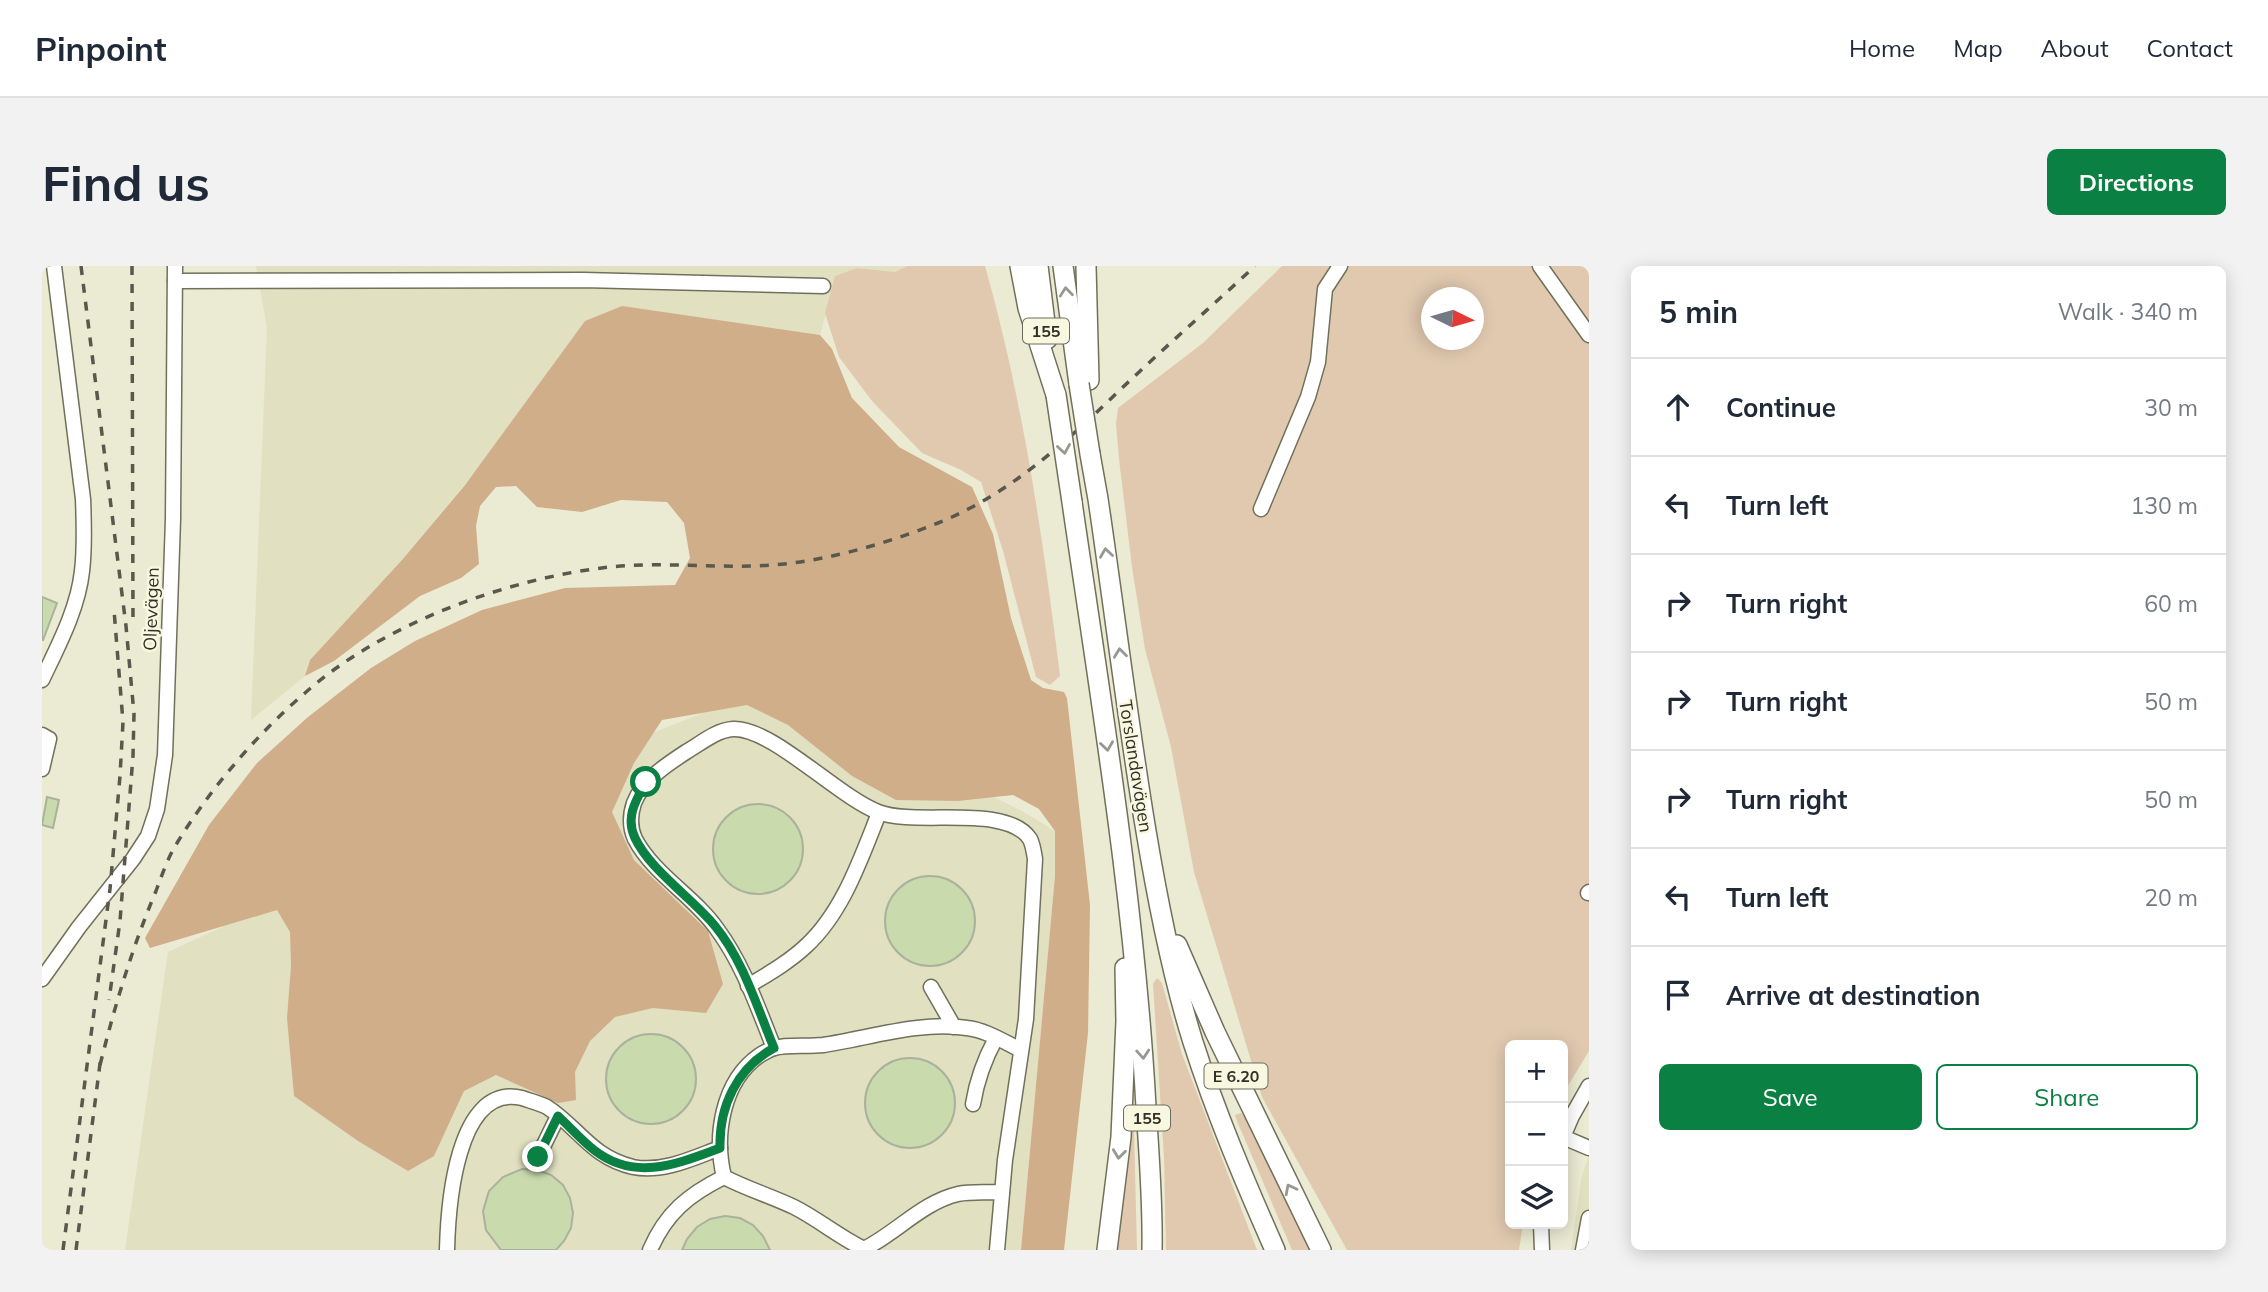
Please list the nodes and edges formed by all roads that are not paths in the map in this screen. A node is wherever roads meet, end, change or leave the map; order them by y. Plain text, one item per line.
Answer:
1 (54, 266) edge
2 (1020, 266) edge
3 (1038, 266) edge
4 (1063, 266) edge
5 (1086, 266) edge
6 (1340, 266) edge
7 (1540, 266) edge
8 (175, 273) edge
9 (823, 286) dead end
10 (1589, 335) edge
11 (1084, 384) junction
12 (1056, 395) junction
13 (1261, 509) dead end
14 (42, 680) edge
15 (42, 736) edge
16 (42, 769) edge
17 (879, 813) junction
18 (1157, 899) junction
19 (1130, 916) junction
20 (79, 927) junction
21 (44, 963) edge
22 (42, 979) edge
23 (748, 986) junction
24 (931, 987) dead end
25 (954, 1027) junction
26 (996, 1038) junction
27 (774, 1048) junction
28 (1021, 1050) junction
29 (1589, 1086) edge
30 (974, 1104) dead end
31 (558, 1116) junction
32 (1568, 1125) edge
33 (1568, 1139) edge
34 (720, 1148) junction
35 (1589, 1148) edge
36 (538, 1157) dead end
37 (724, 1177) junction
38 (1002, 1192) junction
39 (1589, 1219) edge
40 (1541, 1229) edge
41 (864, 1249) edge
42 (447, 1250) edge
43 (650, 1250) edge
44 (997, 1250) edge
45 (1107, 1250) edge
46 (1152, 1250) edge
47 (1275, 1250) edge
48 (1321, 1250) edge
49 (1542, 1250) edge
50 (1583, 1250) edge

1 - 14 street
2 - 12 main road
3 - 12 main road, Torslandavägen / 155
11 -> 4 main road, Torslandavägen / 155
5 - 11 main road
6 - 13 street
7 - 10 street
8 - 9 street
8 - 20 street, Oljevägen
18 -> 11 main road, Torslandavägen / 155, bridge
12 -> 19 main road, Torslandavägen / 155, bridge
15 - 16 street
17 - 23 street
17 - 23 street
17 - 28 street
18 - 47 main road, Torslandavägen / 155
48 -> 18 main road, E 6.20
19 -> 45 main road, 155
19 -> 46 main road, Torslandavägen / 155
20 - 21 street, Oljevägen
20 - 22 street, Oljevägen
23 - 27 street
24 - 25 street
25 - 26 street
25 - 27 street
26 - 28 street
26 - 30 street
27 - 34 street
28 - 38 street
29 - 32 street
31 - 34 street
31 - 36 street
31 - 42 street
33 - 35 street
34 - 37 street
37 - 41 street
37 - 43 street
38 - 41 street
38 - 44 street
39 - 50 street
40 - 49 street

